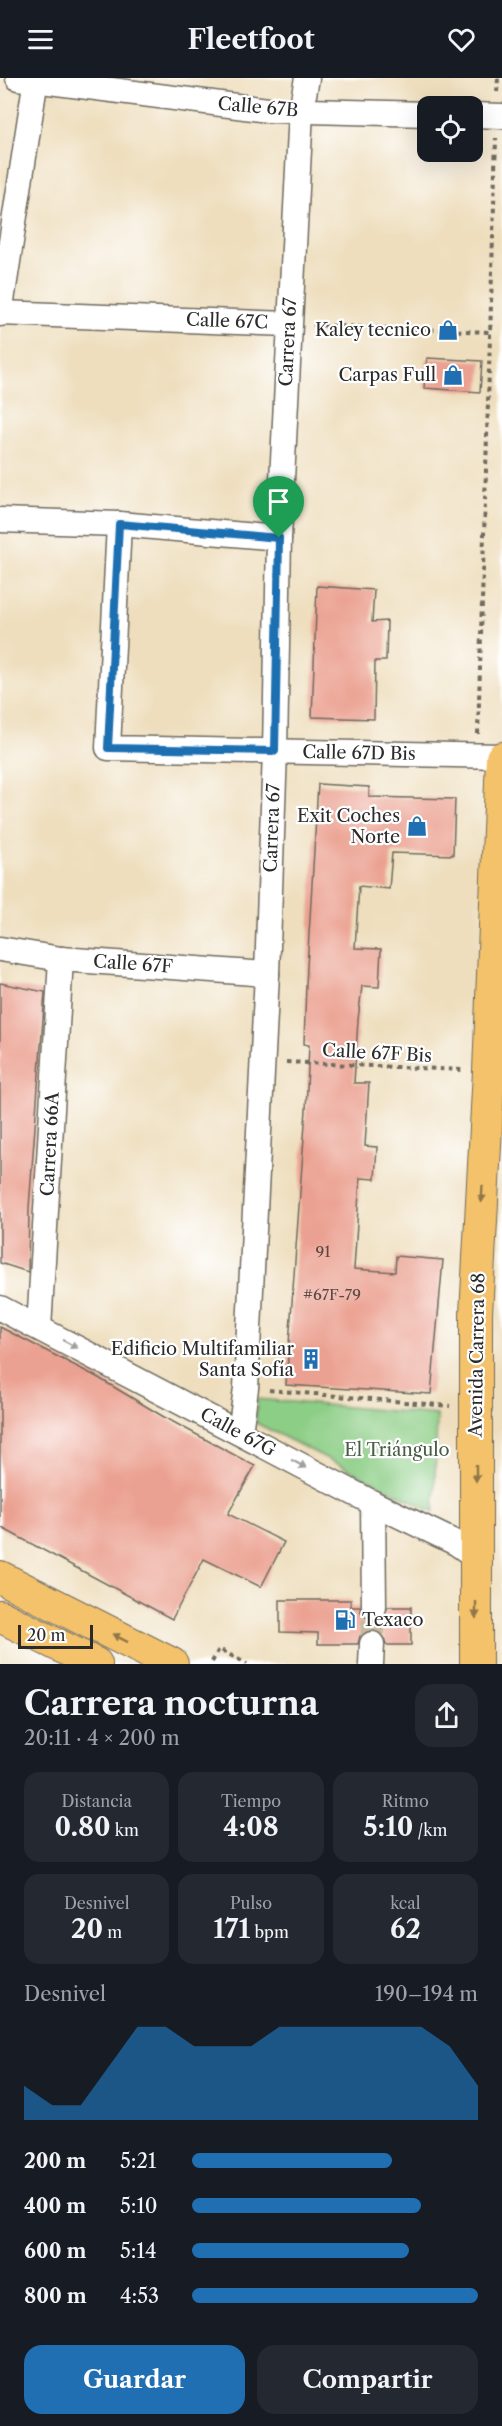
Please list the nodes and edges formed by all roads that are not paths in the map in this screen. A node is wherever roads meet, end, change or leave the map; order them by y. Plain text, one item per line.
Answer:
1 (306, 78) edge
2 (30, 79) edge
3 (301, 111) junction
4 (417, 114) edge
5 (483, 115) edge
6 (502, 116) edge
7 (0, 314) edge
8 (289, 324) junction
9 (0, 520) edge
10 (119, 524) junction
11 (279, 538) junction
12 (275, 751) junction
13 (502, 757) edge
14 (0, 949) edge
15 (61, 959) junction
16 (267, 974) junction
17 (0, 1308) edge
18 (39, 1328) junction
19 (240, 1433) junction
20 (373, 1503) junction
21 (476, 1557) junction
22 (0, 1577) edge
23 (374, 1608) tunnel mouth
24 (0, 1616) edge
25 (96, 1664) edge
26 (172, 1664) edge
27 (476, 1664) edge

1 - 3 street, Carrera 67
2 - 3 street, Calle 67B
2 - 7 street
3 - 4 street, Calle 67B
3 - 8 street, Carrera 67
5 - 6 street
7 - 8 street, Calle 67C
8 - 11 street, Carrera 67
9 - 10 street
10 - 11 street
10 - 12 street, Calle 67D Bis
11 - 12 street, Carrera 67
12 - 13 street, Calle 67D Bis
12 - 16 street, Carrera 67
13 -> 21 main road, Avenida Carrera 68
14 - 15 street, Calle 67F
15 - 16 street, Calle 67F
15 - 18 street, Carrera 66A
16 - 19 street, Carrera 67
17 - 18 street, Calle 67G
18 -> 19 street, Calle 67G
19 -> 20 street, Calle 67G
20 - 21 street, Calle 67G
20 - 23 street
21 -> 27 main road, Avenida Carrera 68
26 -> 22 main road
24 - 25 main road

